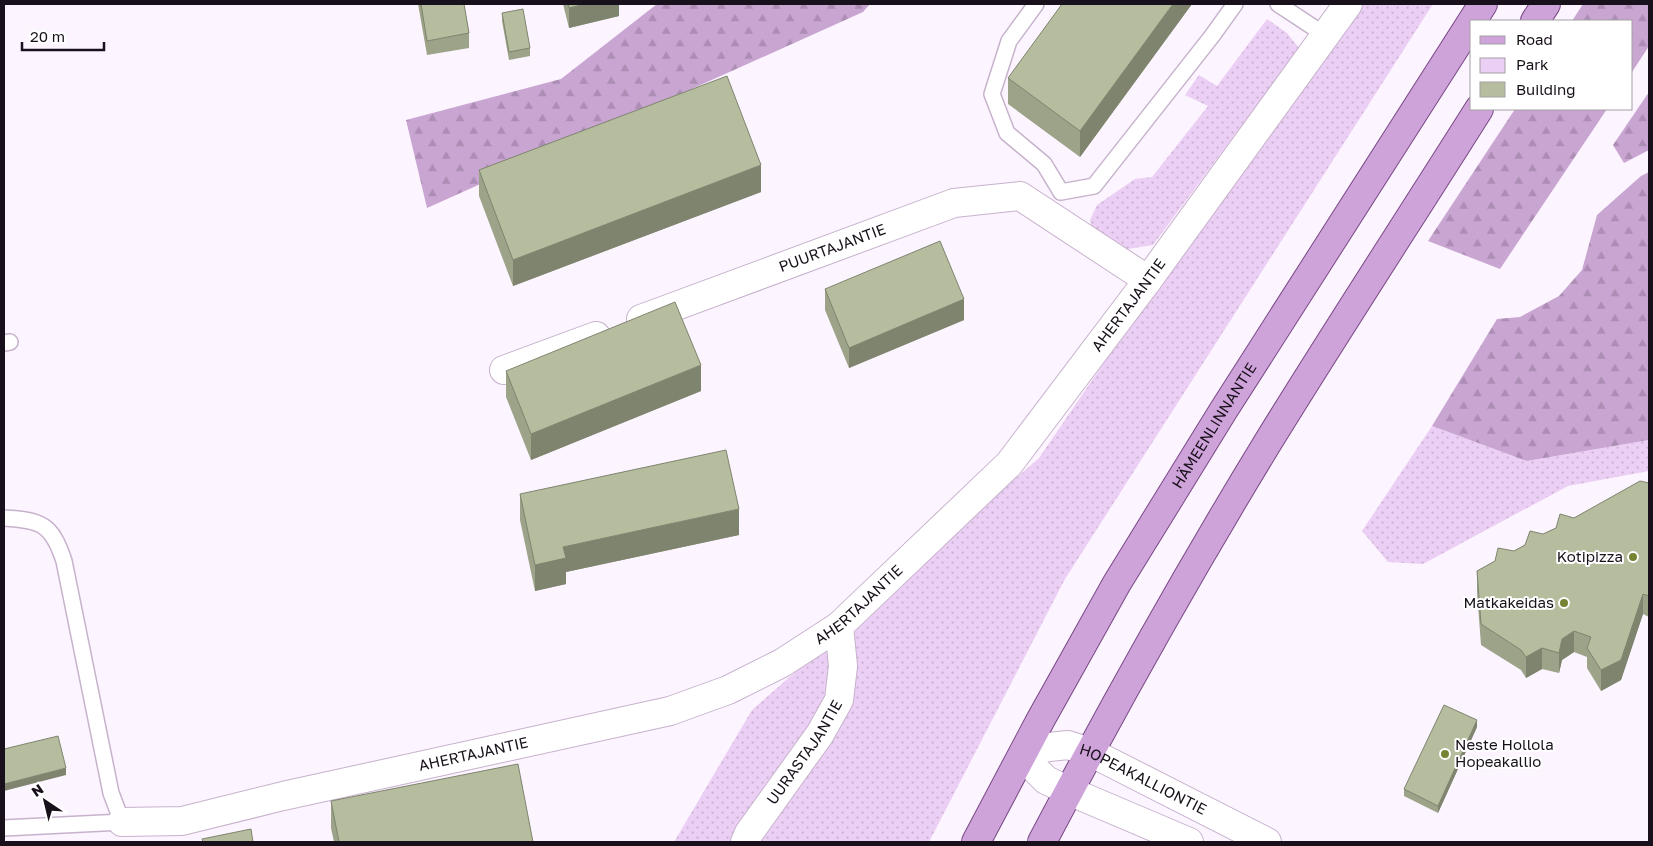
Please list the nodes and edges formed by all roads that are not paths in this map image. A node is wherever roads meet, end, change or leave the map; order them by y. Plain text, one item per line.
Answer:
1 (1036, 4) edge
2 (1235, 4) edge
3 (1278, 4) edge
4 (1348, 4) edge
5 (1483, 4) edge
6 (1546, 4) edge
7 (1473, 20) edge
8 (1536, 20) edge
9 (1470, 24) edge
10 (1325, 35) junction
11 (1479, 110) edge
12 (1053, 202) junction
13 (1148, 280) junction
14 (504, 370) edge
15 (4, 518) edge
16 (839, 626) junction
17 (1024, 752) junction
18 (1090, 752) junction
19 (1069, 791) junction
20 (122, 822) junction
21 (4, 828) edge
22 (744, 842) edge
23 (976, 842) edge
24 (1042, 842) edge
25 (1189, 842) edge
26 (1267, 842) edge

1 - 12 lane
2 - 12 lane
3 - 10 lane
4 - 10 street, AHERTAJANTIE
5 - 7 main road, HÄMEENLINNANTIE
6 - 8 main road
9 - 17 main road, HÄMEENLINNANTIE
10 - 13 street, AHERTAJANTIE
11 - 18 main road
12 - 13 street, PUURTAJANTIE
12 - 14 street, PUURTAJANTIE
13 - 16 street, AHERTAJANTIE
15 - 20 lane
16 - 20 street, AHERTAJANTIE
16 - 22 street, UURASTAJANTIE
17 - 18 street, HOPEAKALLIONTIE
17 - 19 street
17 - 23 main road, HÄMEENLINNANTIE
18 - 19 main road
18 - 26 street, HOPEAKALLIONTIE
19 - 24 main road
19 - 25 street
20 - 21 lane

